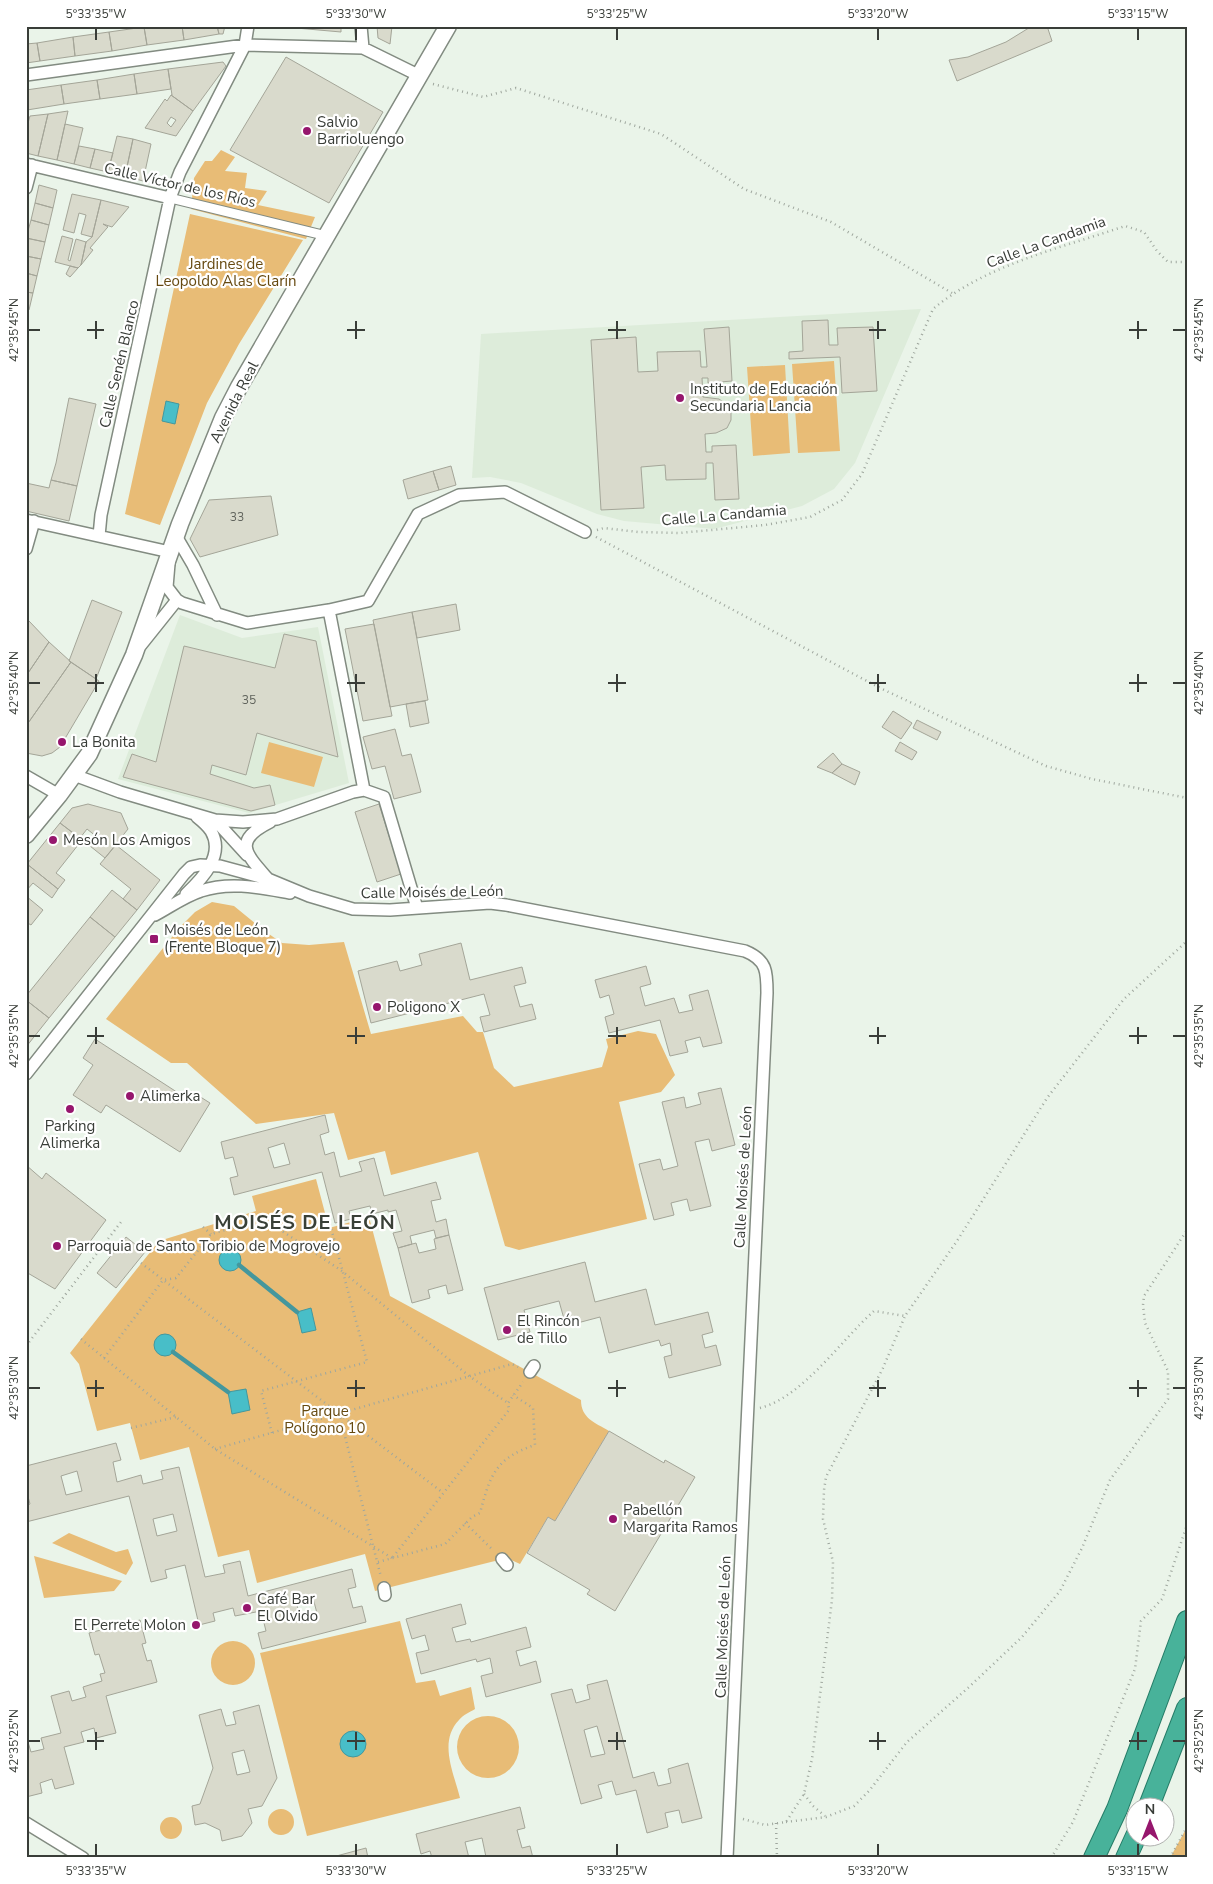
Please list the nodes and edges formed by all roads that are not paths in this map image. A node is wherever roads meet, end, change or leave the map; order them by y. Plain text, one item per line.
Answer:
1 (248, 26) edge
2 (361, 26) edge
3 (448, 26) edge
4 (245, 45) junction
5 (362, 48) junction
6 (26, 75) edge
7 (424, 79) junction
8 (29, 164) edge
9 (26, 188) edge
10 (170, 198) junction
11 (327, 236) junction
12 (30, 521) edge
13 (586, 532) road end
14 (99, 536) junction
15 (176, 536) junction
16 (26, 549) edge
17 (170, 552) junction
18 (176, 600) junction
19 (329, 610) junction
20 (217, 615) junction
21 (134, 655) junction
22 (74, 775) junction
23 (26, 776) edge
24 (364, 790) junction
25 (59, 795) junction
26 (194, 814) junction
27 (276, 819) junction
28 (215, 820) junction
29 (26, 835) edge
30 (248, 856) junction
31 (211, 865) junction
32 (268, 879) junction
33 (309, 896) junction
34 (178, 902) junction
35 (418, 908) junction
36 (152, 917) junction
37 (26, 1074) edge
38 (1187, 1621) edge
39 (1187, 1708) edge
40 (1153, 1796) edge
41 (26, 1823) edge
42 (1131, 1846) edge
43 (83, 1858) edge
44 (727, 1858) edge
45 (1094, 1858) edge
46 (1126, 1858) edge

1 - 4 street, Calle Senén Blanco
2 - 5 street
3 - 7 main road, Avenida Real
4 - 5 street
4 - 6 street
4 - 10 street, Calle Senén Blanco
5 - 7 street
7 - 11 main road, Avenida Real
8 - 9 street
8 - 10 street, Calle Víctor de los Ríos
10 - 11 street, Calle Víctor de los Ríos
10 - 14 street, Calle Senén Blanco
11 - 15 main road, Avenida Real
12 - 14 street
12 - 16 street
13 - 19 street
14 - 17 street
15 - 17 main road, Avenida Real
15 - 20 street
17 - 18 street
17 - 21 main road, Avenida Real
18 - 20 street
18 - 21 street
19 - 20 street
19 - 24 street
21 - 22 main road, Avenida Real
22 - 25 main road, Avenida Real
22 - 26 street
23 - 25 street
24 - 27 street
24 - 35 street
25 - 29 main road, Avenida Real
26 - 28 street
26 - 31 street
27 - 28 street
27 - 30 street
28 - 30 street, Calle Moisés de León
30 - 32 street, Calle Moisés de León
31 - 32 street, Calle Moisés de León
31 - 34 street, Calle Moisés de León
31 - 36 street, Calle Moisés de León
32 - 33 street, Calle Moisés de León
33 - 34 street, Calle Moisés de León
33 - 35 street, Calle Moisés de León
34 - 36 street, Calle Moisés de León
35 - 44 street, Calle Moisés de León
36 - 37 street, Calle Moisés de León
38 - 45 highway
39 - 40 highway
41 - 43 street
42 - 46 highway

